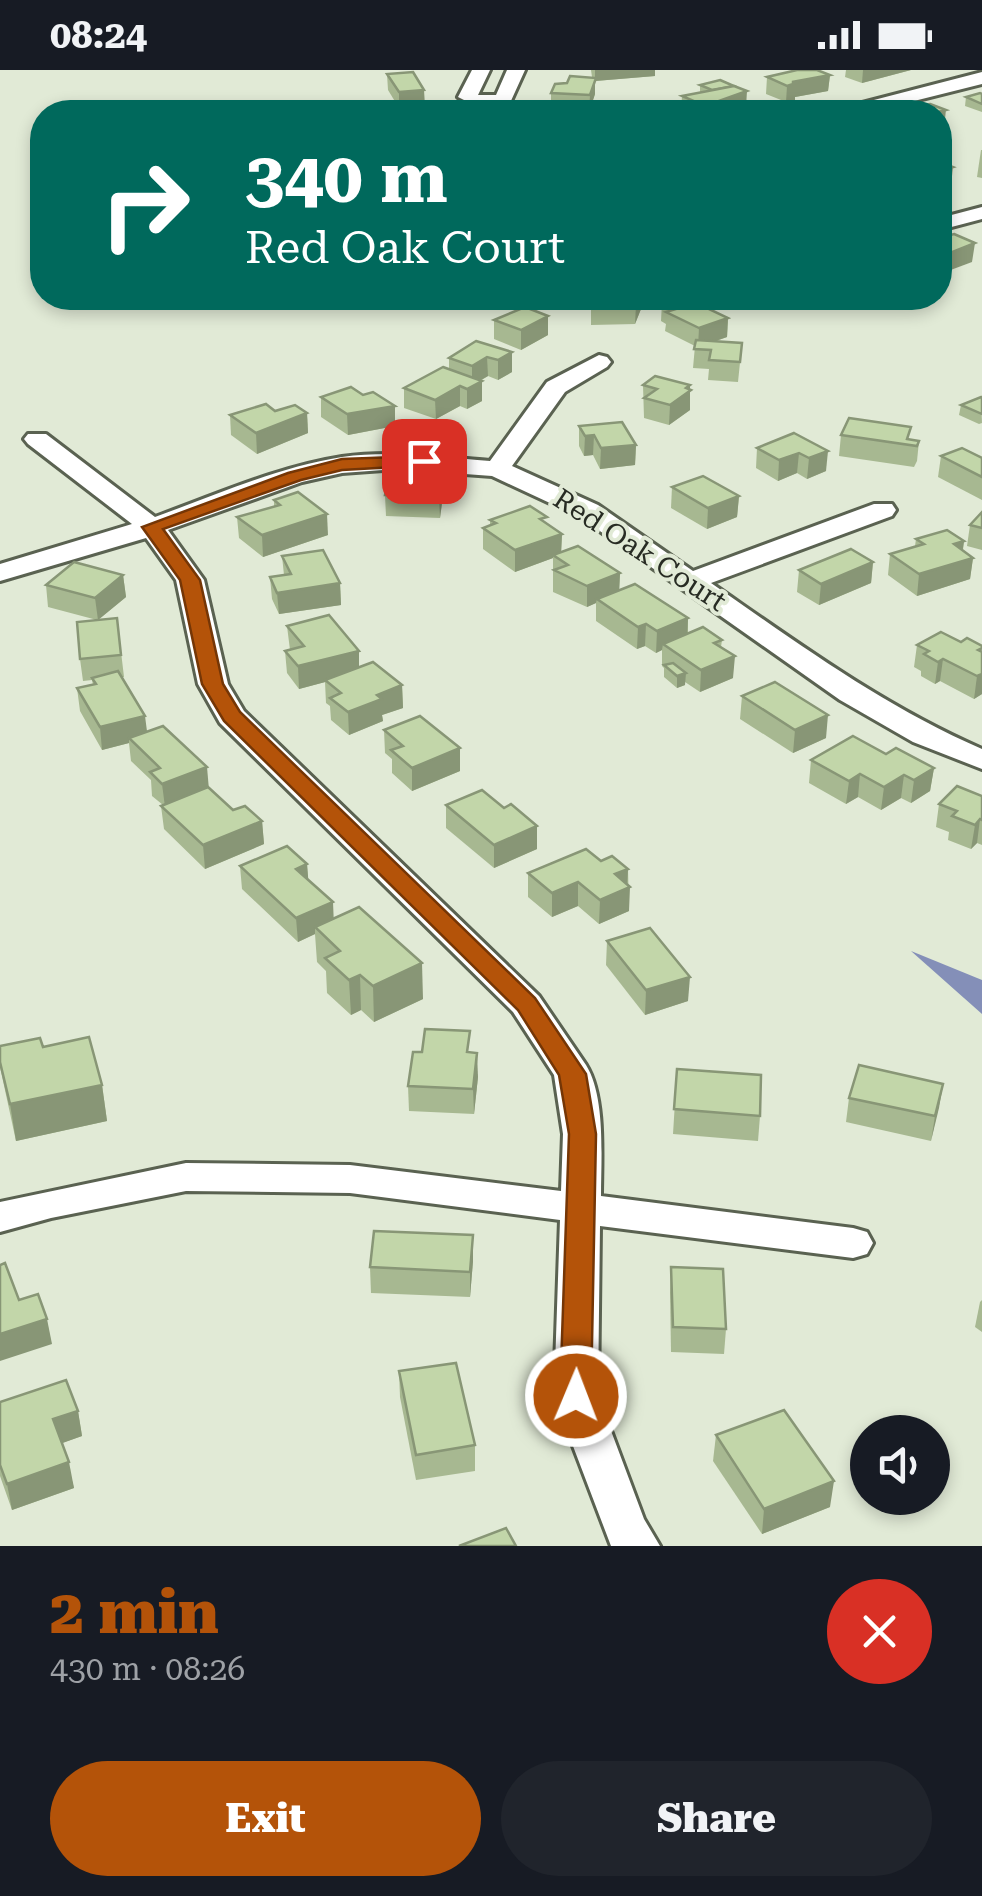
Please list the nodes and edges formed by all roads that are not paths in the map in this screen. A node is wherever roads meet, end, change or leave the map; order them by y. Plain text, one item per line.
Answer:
1 (481, 70) edge
2 (516, 70) edge
3 (982, 78) edge
4 (478, 100) edge
5 (498, 100) edge
6 (897, 100) edge
7 (982, 213) edge
8 (952, 221) edge
9 (599, 362) dead end
10 (37, 440) dead end
11 (497, 469) junction
12 (884, 510) dead end
13 (152, 527) junction
14 (0, 573) edge
15 (691, 581) junction
16 (982, 760) edge
17 (580, 1206) junction
18 (0, 1217) edge
19 (853, 1244) dead end
20 (637, 1546) edge

1 - 4 street
2 - 5 street
3 - 6 street
7 - 8 street
9 - 11 street
10 - 13 street
11 - 13 street, Red Oak Court
11 - 15 street, Red Oak Court
12 - 15 street
13 - 14 street, Red Oak Court
13 - 17 street
15 - 16 street, Red Oak Court
17 - 18 street
17 - 19 street
17 - 20 street

